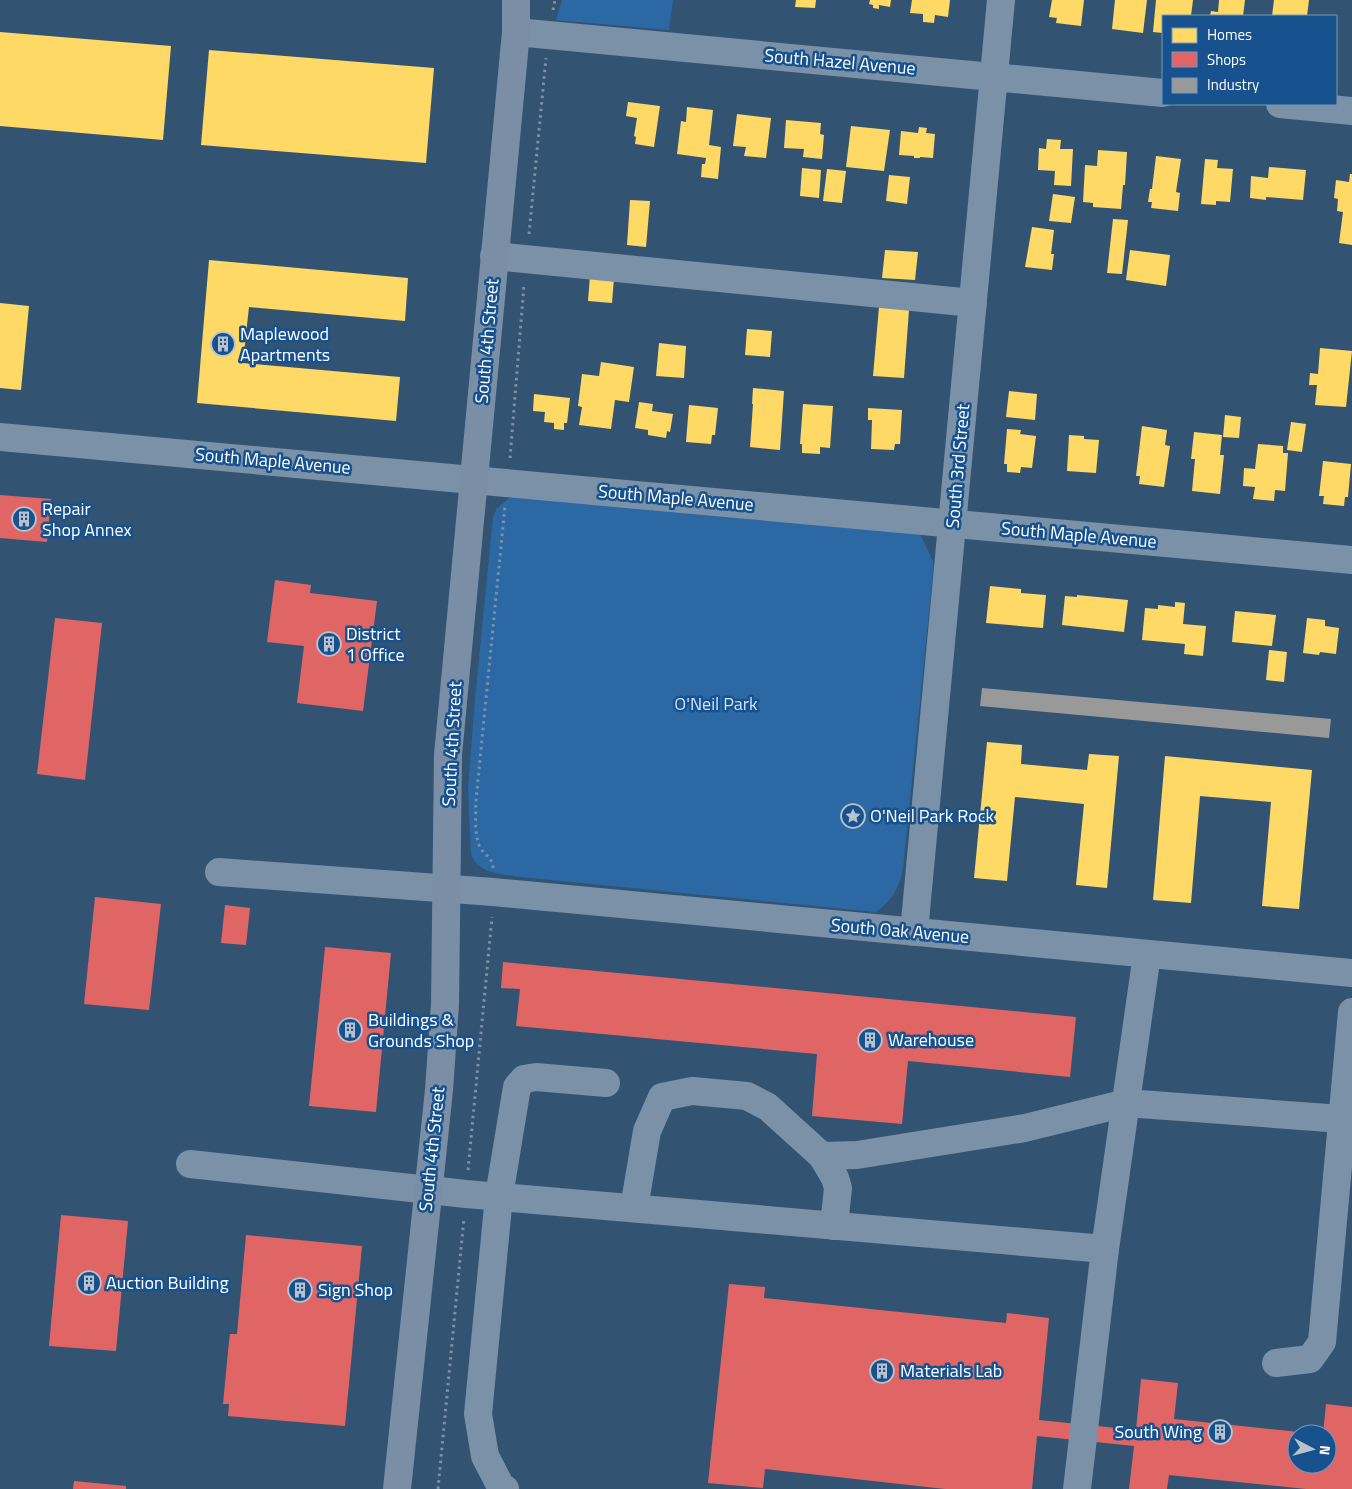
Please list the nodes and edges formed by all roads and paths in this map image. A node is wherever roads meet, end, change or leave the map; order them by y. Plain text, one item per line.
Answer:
1 (516, 0) edge
2 (1001, 0) edge
3 (516, 32) junction
4 (994, 77) junction
5 (1162, 93) edge
6 (1292, 105) edge
7 (1352, 110) edge
8 (494, 256) junction
9 (973, 303) junction
10 (0, 437) edge
11 (474, 480) junction
12 (506, 500) dead end
13 (953, 524) junction
14 (1352, 560) edge
15 (219, 872) dead end
16 (493, 872) dead end
17 (447, 889) junction
18 (492, 912) dead end
19 (914, 932) junction
20 (1147, 954) junction
21 (1352, 973) edge
22 (1352, 1012) edge
23 (606, 1083) dead end
24 (1126, 1103) junction
25 (1342, 1119) junction
26 (822, 1156) junction
27 (190, 1164) dead end
28 (468, 1172) dead end
29 (428, 1189) junction
30 (499, 1196) junction
31 (634, 1208) junction
32 (464, 1216) dead end
33 (834, 1226) junction
34 (1106, 1249) junction
35 (1276, 1363) dead end
36 (502, 1488) edge
37 (397, 1489) edge
38 (438, 1489) edge
39 (1077, 1489) edge

1 - 3 main road, South 4th Street
2 - 4 street, South 3rd Street
3 - 4 street, South Hazel Avenue
3 - 8 main road, South 4th Street
4 - 5 street, South Hazel Avenue
4 - 9 street, South 3rd Street
6 - 7 street
8 - 9 street
8 - 11 main road, South 4th Street
9 - 13 street, South 3rd Street
10 - 11 street, South Maple Avenue
11 - 13 street, South Maple Avenue
11 - 17 main road, South 4th Street
12 - 16 path
13 - 14 street, South Maple Avenue
13 - 19 street, South 3rd Street
15 - 17 street, South Oak Avenue
17 - 19 street, South Oak Avenue
17 - 29 main road, South 4th Street
18 - 28 path
19 - 20 street, South Oak Avenue
20 - 21 street, South Oak Avenue
20 - 24 street
22 - 25 street
23 - 30 street
24 - 25 street
24 - 26 street
24 - 34 street
25 - 35 street
26 - 31 street
26 - 33 street
27 - 29 street
29 - 30 street
29 - 37 main road, South 4th Street
30 - 31 street
30 - 36 street
31 - 33 street
32 - 38 path
33 - 34 street
34 - 39 street

